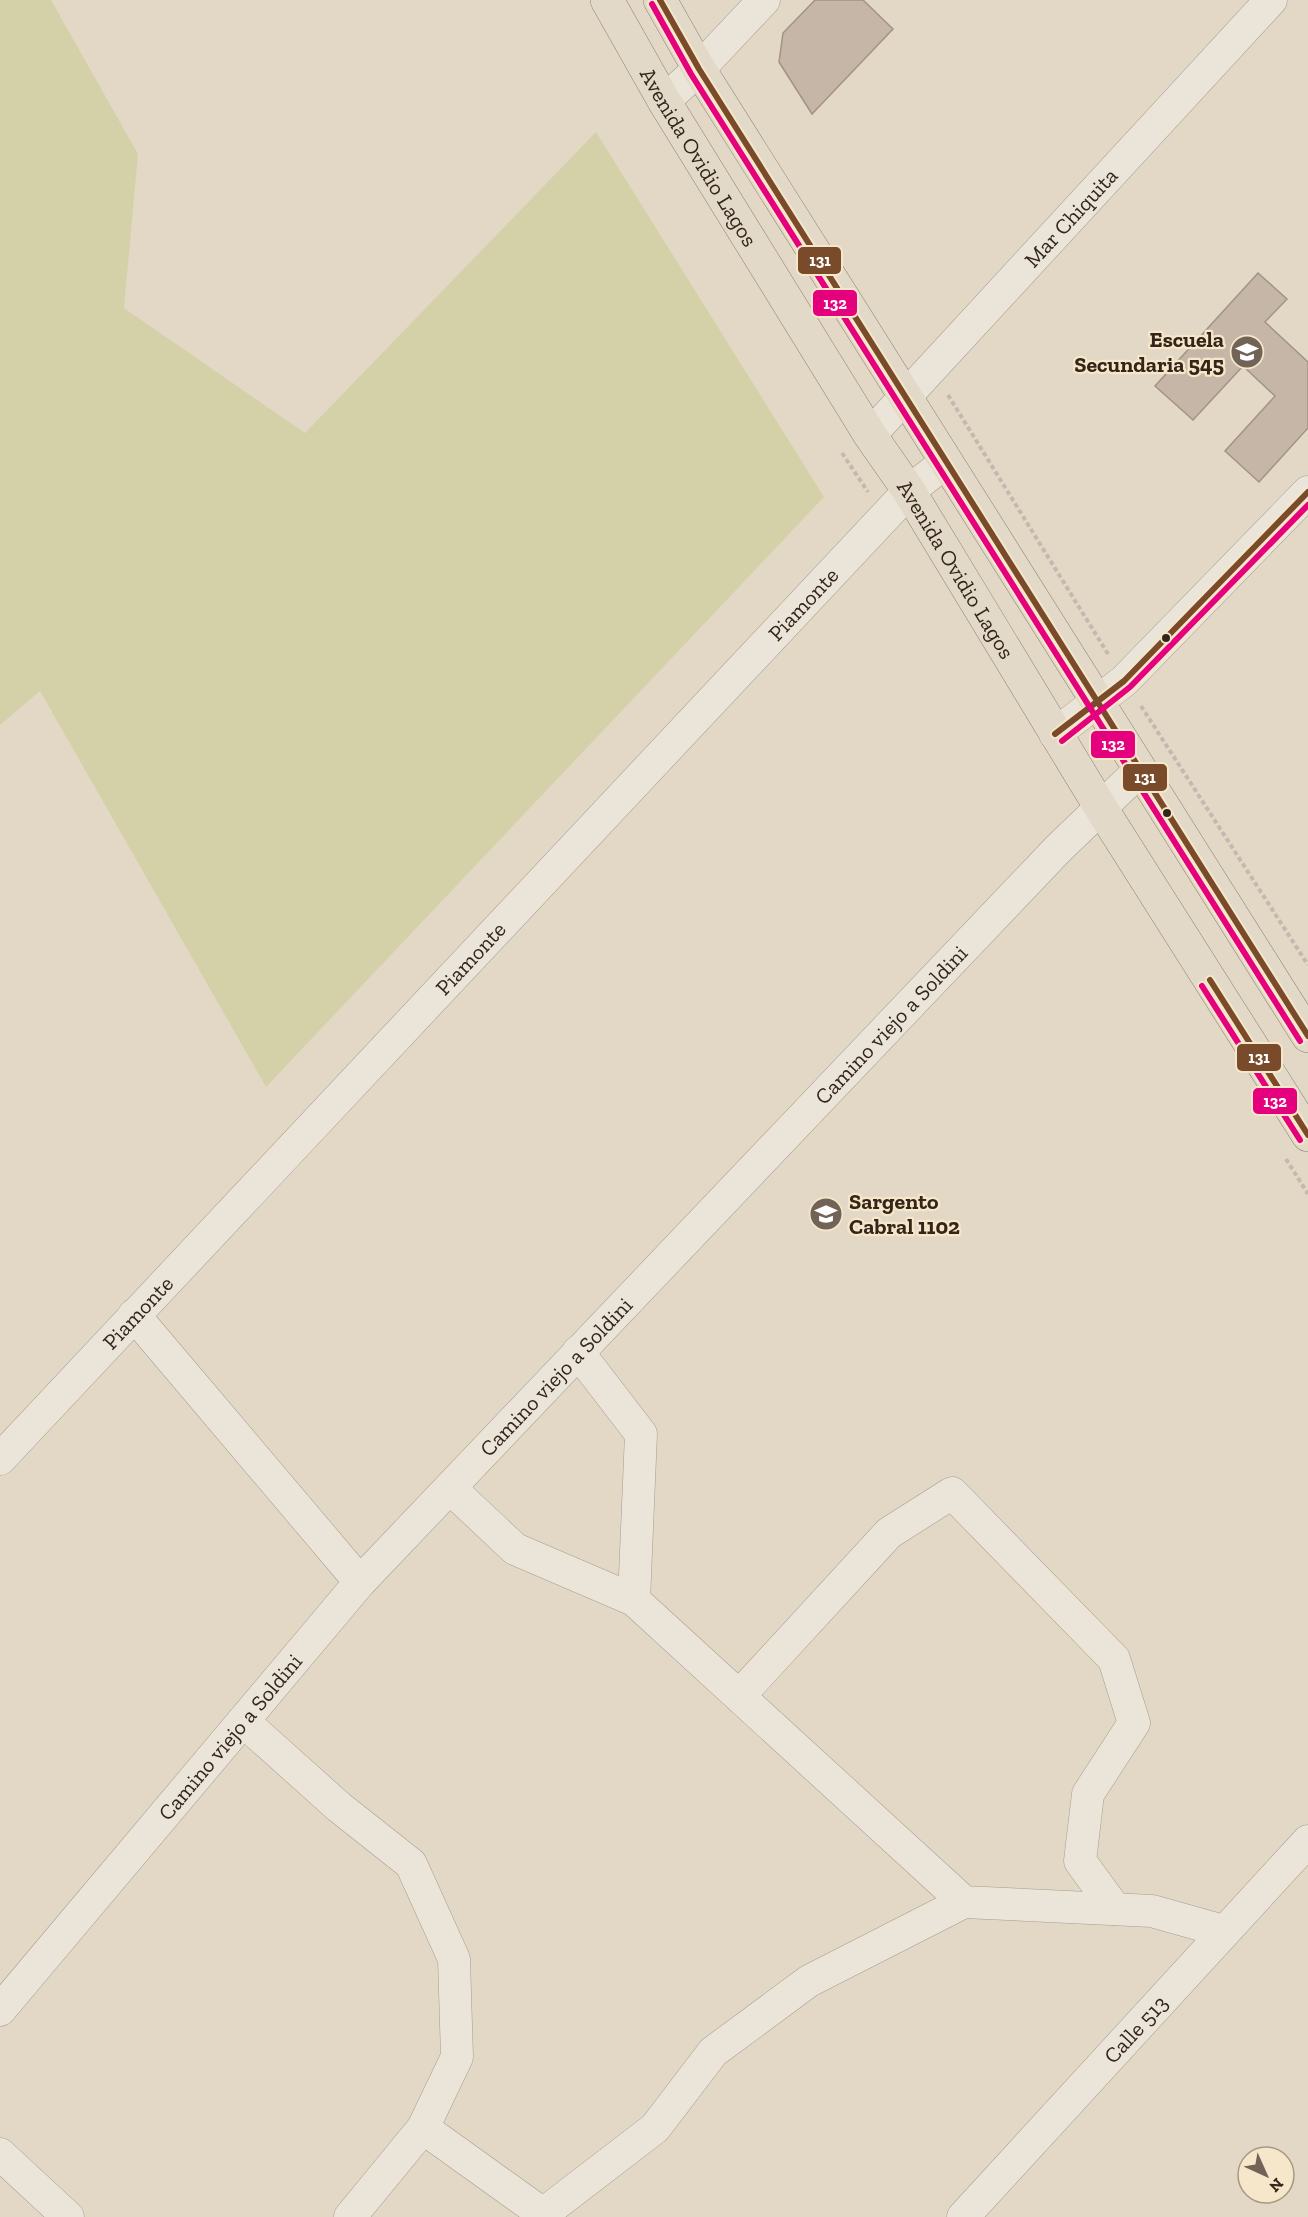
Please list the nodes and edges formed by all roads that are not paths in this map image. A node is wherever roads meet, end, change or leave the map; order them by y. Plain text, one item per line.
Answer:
1 (607, 0) edge
2 (660, 0) edge
3 (764, 0) edge
4 (1271, 0) edge
5 (699, 69) junction
6 (664, 101) junction
7 (905, 396) junction
8 (870, 435) junction
9 (946, 462) junction
10 (909, 491) junction
11 (1308, 492) edge
12 (1097, 701) junction
13 (1055, 734) junction
14 (1140, 770) junction
15 (1101, 808) junction
16 (1308, 1036) edge
17 (1308, 1135) edge
18 (134, 1315) junction
19 (578, 1352) junction
20 (0, 1459) edge
21 (450, 1488) junction
22 (360, 1582) junction
23 (634, 1600) junction
24 (739, 1696) junction
25 (243, 1721) junction
26 (1308, 1840) edge
27 (964, 1902) junction
28 (1115, 1909) junction
29 (1223, 1931) junction
30 (0, 2010) edge
31 (423, 2128) junction
32 (0, 2154) edge
33 (68, 2217) edge
34 (350, 2217) edge
35 (963, 2217) edge

1 - 6 main road, Avenida Ovidio Lagos
2 - 5 main road, Avenida Ovidio Lagos
3 - 5 street
4 - 7 street, Mar Chiquita
5 - 6 street
5 - 7 main road, Avenida Ovidio Lagos
6 - 8 main road, Avenida Ovidio Lagos
7 - 8 street, Mar Chiquita
7 - 9 main road, Avenida Ovidio Lagos
8 - 10 main road, Avenida Ovidio Lagos
9 - 10 street, Piamonte
9 - 12 main road, Avenida Ovidio Lagos
10 - 13 main road, Avenida Ovidio Lagos
10 - 18 street, Piamonte
11 - 12 street
12 - 13 street
12 - 14 main road, Avenida Ovidio Lagos
13 - 15 main road, Avenida Ovidio Lagos
14 - 15 street, Camino viejo a Soldini
14 - 16 main road, Avenida Ovidio Lagos
15 - 17 main road, Avenida Ovidio Lagos
15 - 19 street, Camino viejo a Soldini
18 - 20 street, Piamonte
18 - 22 street
19 - 21 street, Camino viejo a Soldini
19 - 23 street
21 - 22 street, Camino viejo a Soldini
21 - 23 street
22 - 25 street, Camino viejo a Soldini
23 - 24 street
24 - 27 street
24 - 28 street
25 - 30 street, Camino viejo a Soldini
25 - 31 street
26 - 29 street, Calle 513
27 - 28 street
27 - 31 street
28 - 29 street
29 - 35 street, Calle 513
31 - 34 street
32 - 33 street

